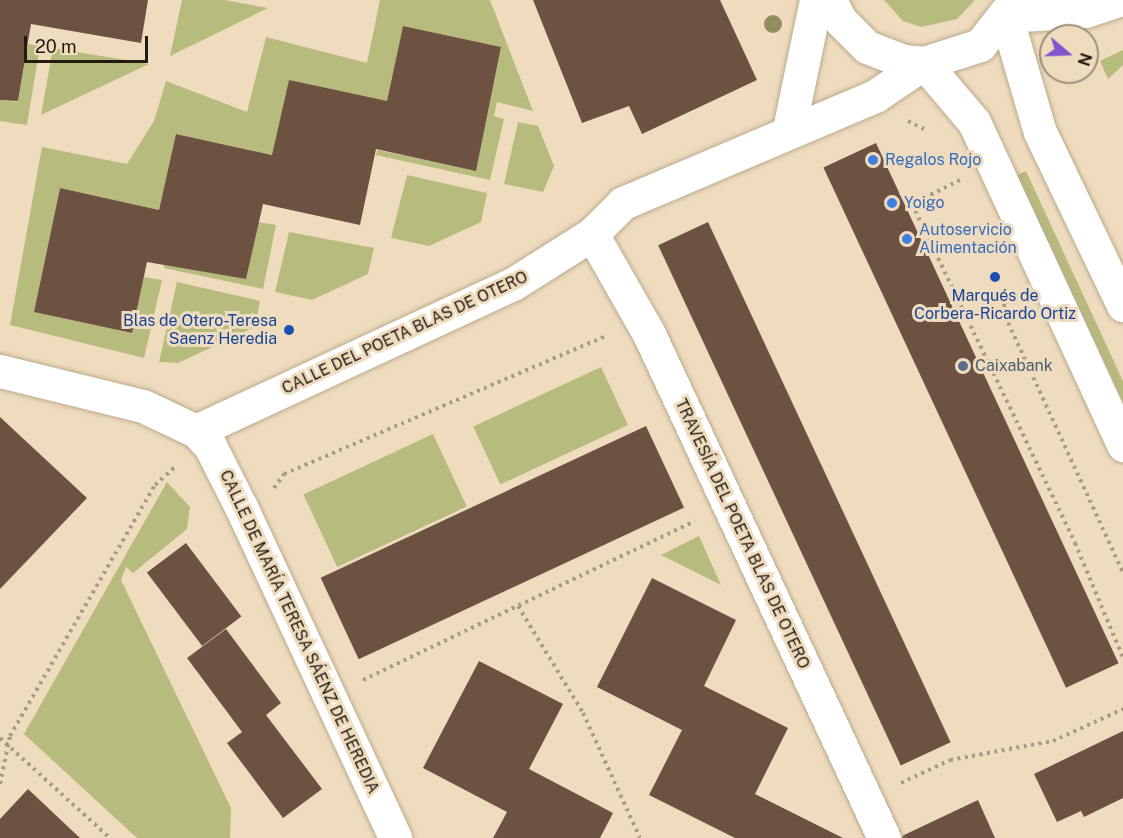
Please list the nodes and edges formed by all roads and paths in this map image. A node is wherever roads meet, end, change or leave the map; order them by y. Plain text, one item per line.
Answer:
1 (816, 0) edge
2 (830, 0) edge
3 (1119, 0) edge
4 (1011, 8) edge
5 (924, 63) junction
6 (896, 119) dead end
7 (789, 129) junction
8 (934, 135) dead end
9 (968, 176) dead end
10 (592, 234) junction
11 (1017, 290) dead end
12 (1123, 305) edge
13 (649, 334) junction
14 (0, 371) edge
15 (196, 431) junction
16 (1123, 445) edge
17 (171, 468) dead end
18 (273, 495) dead end
19 (698, 520) dead end
20 (1123, 572) edge
21 (518, 606) junction
22 (1123, 658) edge
23 (355, 672) dead end
24 (1123, 710) edge
25 (0, 738) edge
26 (9, 747) junction
27 (0, 784) edge
28 (867, 800) junction
29 (110, 838) edge
30 (395, 838) edge
31 (640, 838) edge
32 (884, 838) edge

1 - 7 street
2 - 5 street
3 - 4 street
4 - 5 street
4 - 12 street
5 - 7 street, CALLE DEL POETA BLAS DE OTERO
5 - 16 street
6 - 8 path
7 - 10 street, CALLE DEL POETA BLAS DE OTERO
9 - 22 path
10 - 13 street, TRAVESÍA DEL POETA BLAS DE OTERO
10 - 15 street, CALLE DEL POETA BLAS DE OTERO
11 - 20 path
13 - 18 path
13 - 28 street, TRAVESÍA DEL POETA BLAS DE OTERO
14 - 15 street
15 - 30 street, CALLE DE MARÍA TERESA SÁENZ DE HEREDIA
17 - 26 path
19 - 21 path
21 - 23 path
21 - 31 path
24 - 28 path
25 - 26 path
26 - 27 path
26 - 29 path
28 - 32 street, TRAVESÍA DEL POETA BLAS DE OTERO

